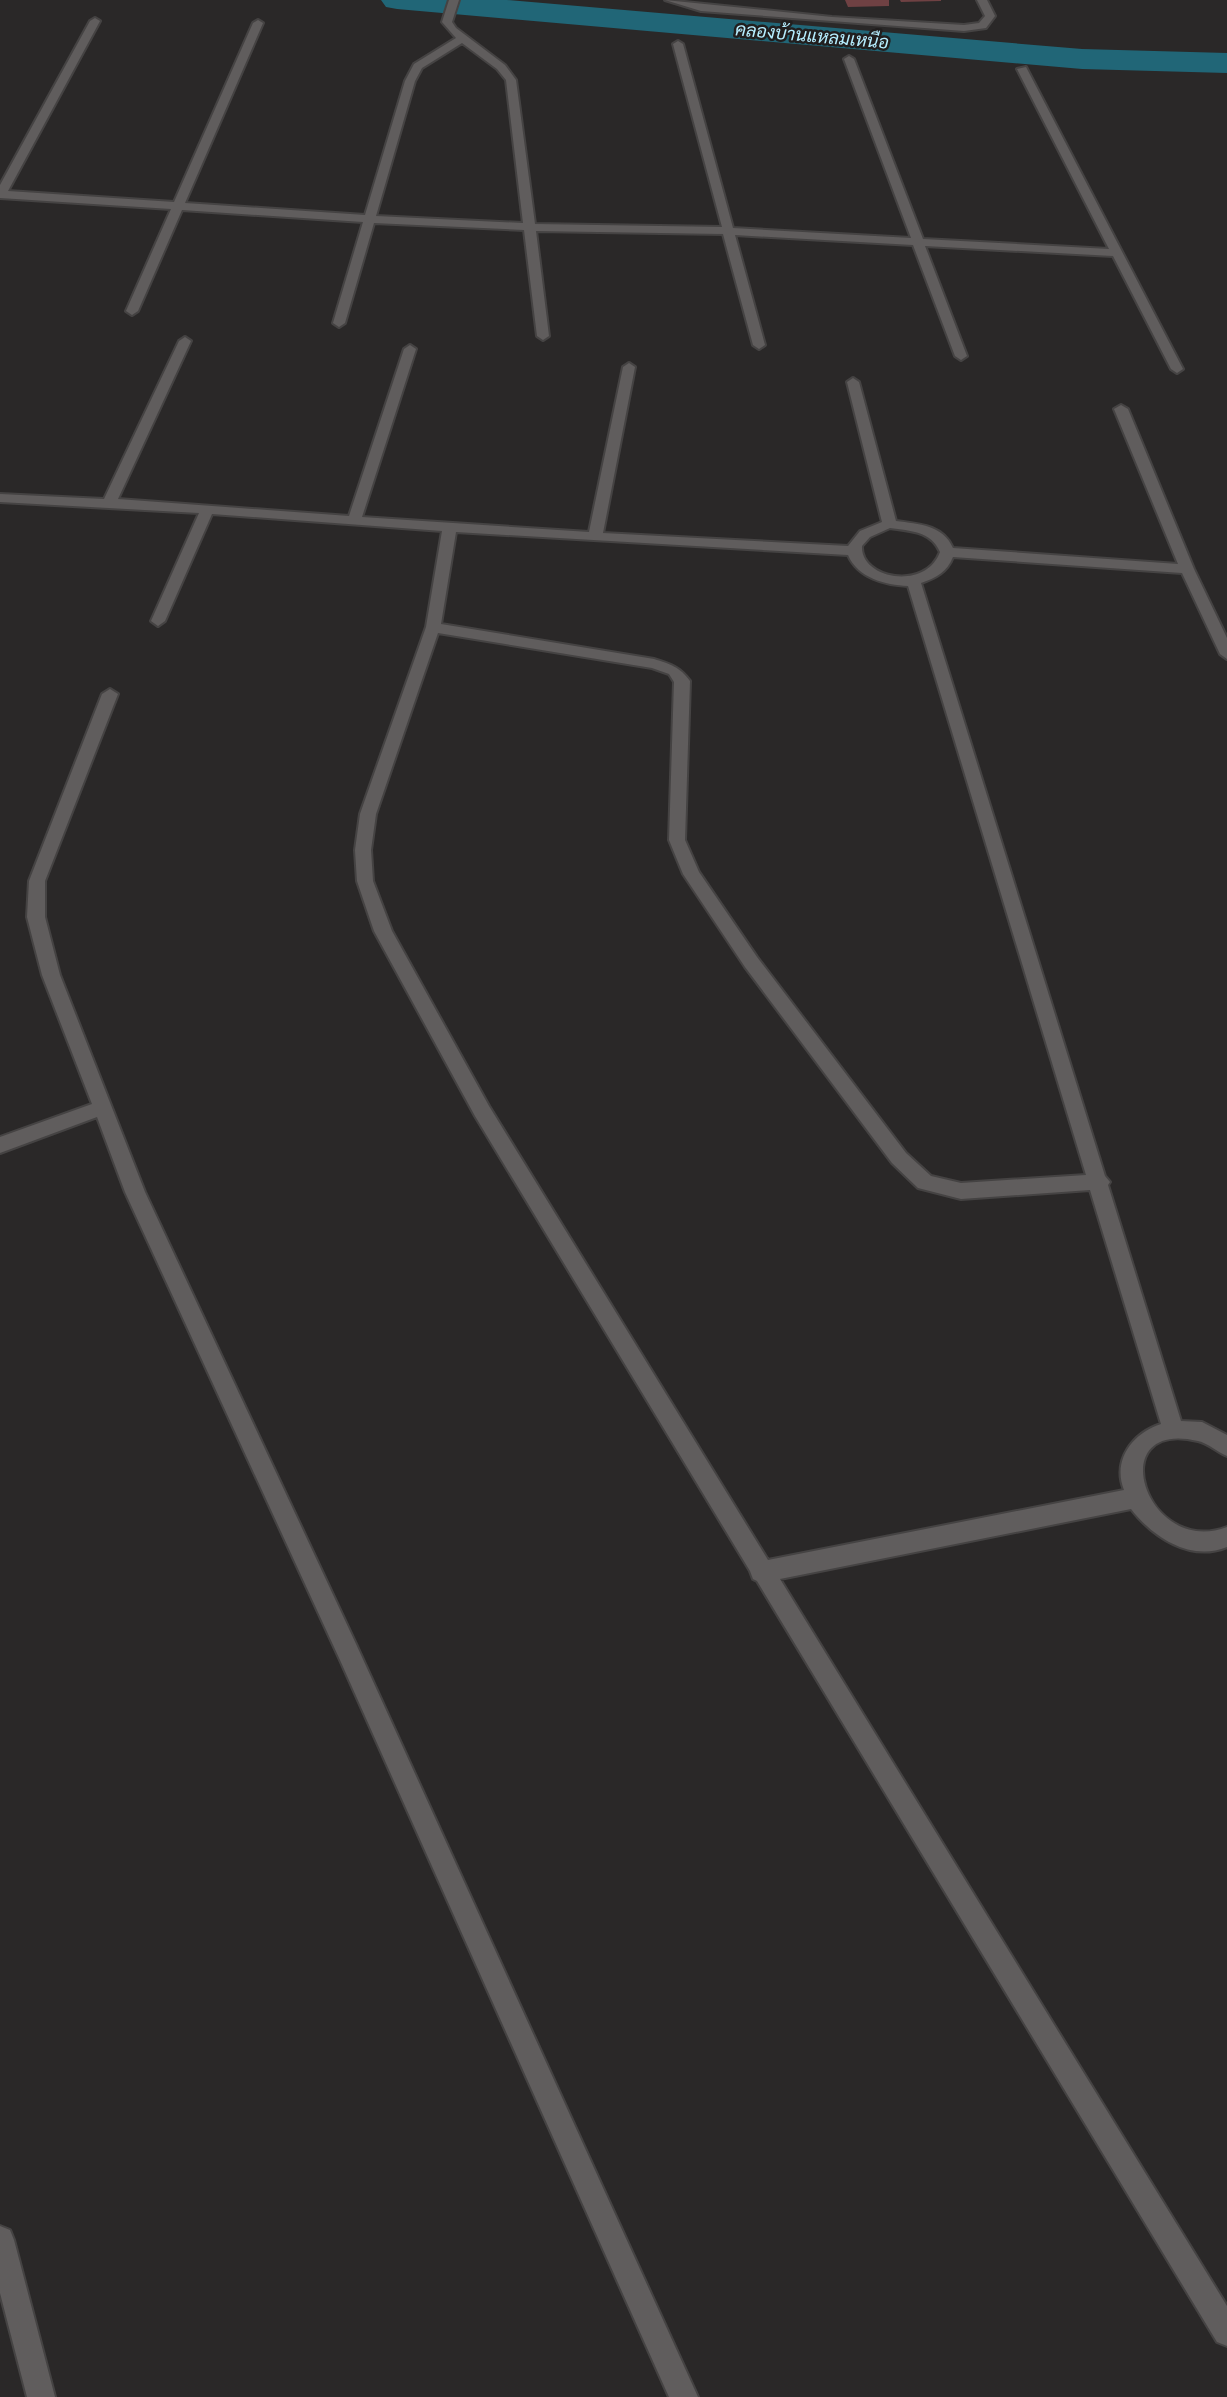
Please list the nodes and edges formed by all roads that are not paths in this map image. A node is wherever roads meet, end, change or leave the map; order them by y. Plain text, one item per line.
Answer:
1 (454, 0) edge
2 (670, 0) edge
3 (982, 0) edge
4 (95, 21) dead end
5 (258, 23) dead end
6 (463, 38) junction
7 (678, 44) dead end
8 (849, 59) dead end
9 (1022, 69) dead end
10 (0, 194) edge
11 (178, 206) junction
12 (370, 219) junction
13 (528, 227) junction
14 (727, 231) junction
15 (918, 241) junction
16 (1117, 253) junction
17 (132, 311) dead end
18 (339, 323) dead end
19 (543, 336) dead end
20 (185, 341) dead end
21 (759, 345) dead end
22 (410, 349) dead end
23 (961, 356) dead end
24 (629, 367) dead end
25 (1177, 369) dead end
26 (853, 382) dead end
27 (1121, 409) dead end
28 (0, 498) edge
29 (108, 502) junction
30 (206, 510) junction
31 (354, 521) junction
32 (890, 524) junction
33 (450, 527) junction
34 (596, 537) junction
35 (855, 551) junction
36 (948, 552) junction
37 (1187, 569) junction
38 (913, 580) junction
39 (158, 621) dead end
40 (433, 627) junction
41 (1227, 654) edge
42 (110, 694) dead end
43 (101, 1108) junction
44 (0, 1145) edge
45 (1100, 1182) junction
46 (1173, 1429) junction
47 (1227, 1446) edge
48 (1135, 1498) junction
49 (1226, 1540) edge
50 (761, 1572) junction
51 (0, 2239) edge
52 (1227, 2332) edge
53 (41, 2397) edge
54 (684, 2397) edge

1 - 6 street
2 - 3 street
4 - 10 street
5 - 11 street
6 - 12 street
6 - 13 street
7 - 14 street
8 - 15 street
9 - 16 street
10 - 11 street
11 - 12 street
11 - 17 street
12 - 13 street
12 - 18 street
13 - 14 street
13 - 19 street
14 - 15 street
14 - 21 street
15 - 16 street
15 - 23 street
16 - 25 street
20 - 29 street
22 - 31 street
24 - 34 street
26 - 32 street
27 - 37 street
28 - 29 street
29 - 30 street
30 - 31 street
30 - 39 street
31 - 33 street
32 - 35 street
32 - 36 street
33 - 34 street
33 - 40 street
34 - 35 street
35 - 38 street
36 - 37 street
36 - 38 street
37 - 41 street
38 - 45 street
40 - 45 street
40 - 50 street
42 - 43 street
43 - 44 street
43 - 54 street
45 - 46 street
46 - 47 street
46 - 48 street
48 - 49 street
48 - 50 street
50 - 52 street
51 - 53 street

